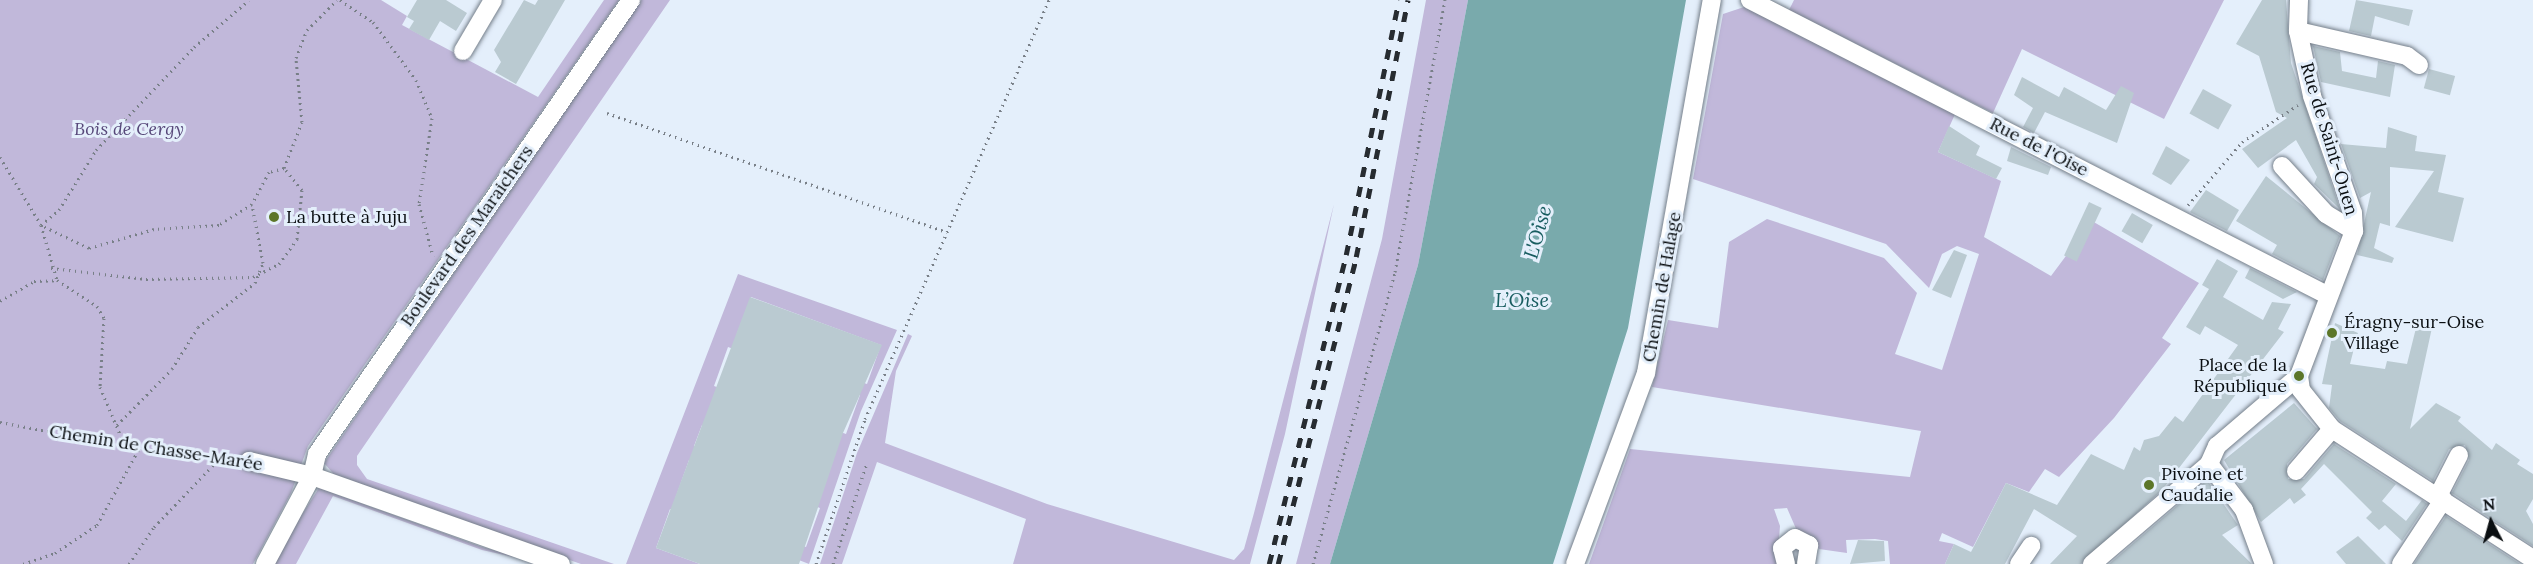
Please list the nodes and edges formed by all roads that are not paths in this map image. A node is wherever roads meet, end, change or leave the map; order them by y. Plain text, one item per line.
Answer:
1 (631, 0) edge
2 (1712, 0) edge
3 (1750, 0) edge
4 (2299, 0) edge
5 (485, 3) edge
6 (2298, 31) junction
7 (463, 51) dead end
8 (2419, 65) dead end
9 (2282, 166) dead end
10 (2354, 231) junction
11 (2327, 296) junction
12 (2299, 376) junction
13 (2332, 429) junction
14 (2459, 455) dead end
15 (249, 461) road end
16 (2209, 464) junction
17 (2296, 471) dead end
18 (312, 476) junction
19 (2441, 498) junction
20 (2031, 546) dead end
21 (2533, 559) edge
22 (265, 564) edge
23 (561, 564) edge
24 (1575, 564) edge
25 (1786, 564) edge
26 (1806, 564) edge
27 (2019, 564) edge
28 (2092, 564) edge
29 (2264, 564) edge
30 (2401, 564) edge

1 - 18 street, Boulevard des Maraichers
2 - 24 street, Chemin de Halage
3 - 11 street, Rue de l'Oise
4 - 6 street, Rue de Saint-Ouen
5 - 7 street
6 - 8 street
6 - 10 street, Rue de Saint-Ouen
9 - 10 street
10 - 11 street, Rue de Saint-Ouen
11 - 12 street, Rue de Saint-Ouen
12 - 13 street
12 - 16 street
13 - 17 street
13 - 19 street
14 - 19 street
15 - 18 street, Chemin de Chasse-Marée
16 - 28 street
16 - 29 street
18 - 22 street, Boulevard des Maraichers
18 - 23 street, Chemin de Chasse-Marée
19 - 21 street
19 - 30 street
20 - 27 street
25 - 26 street

